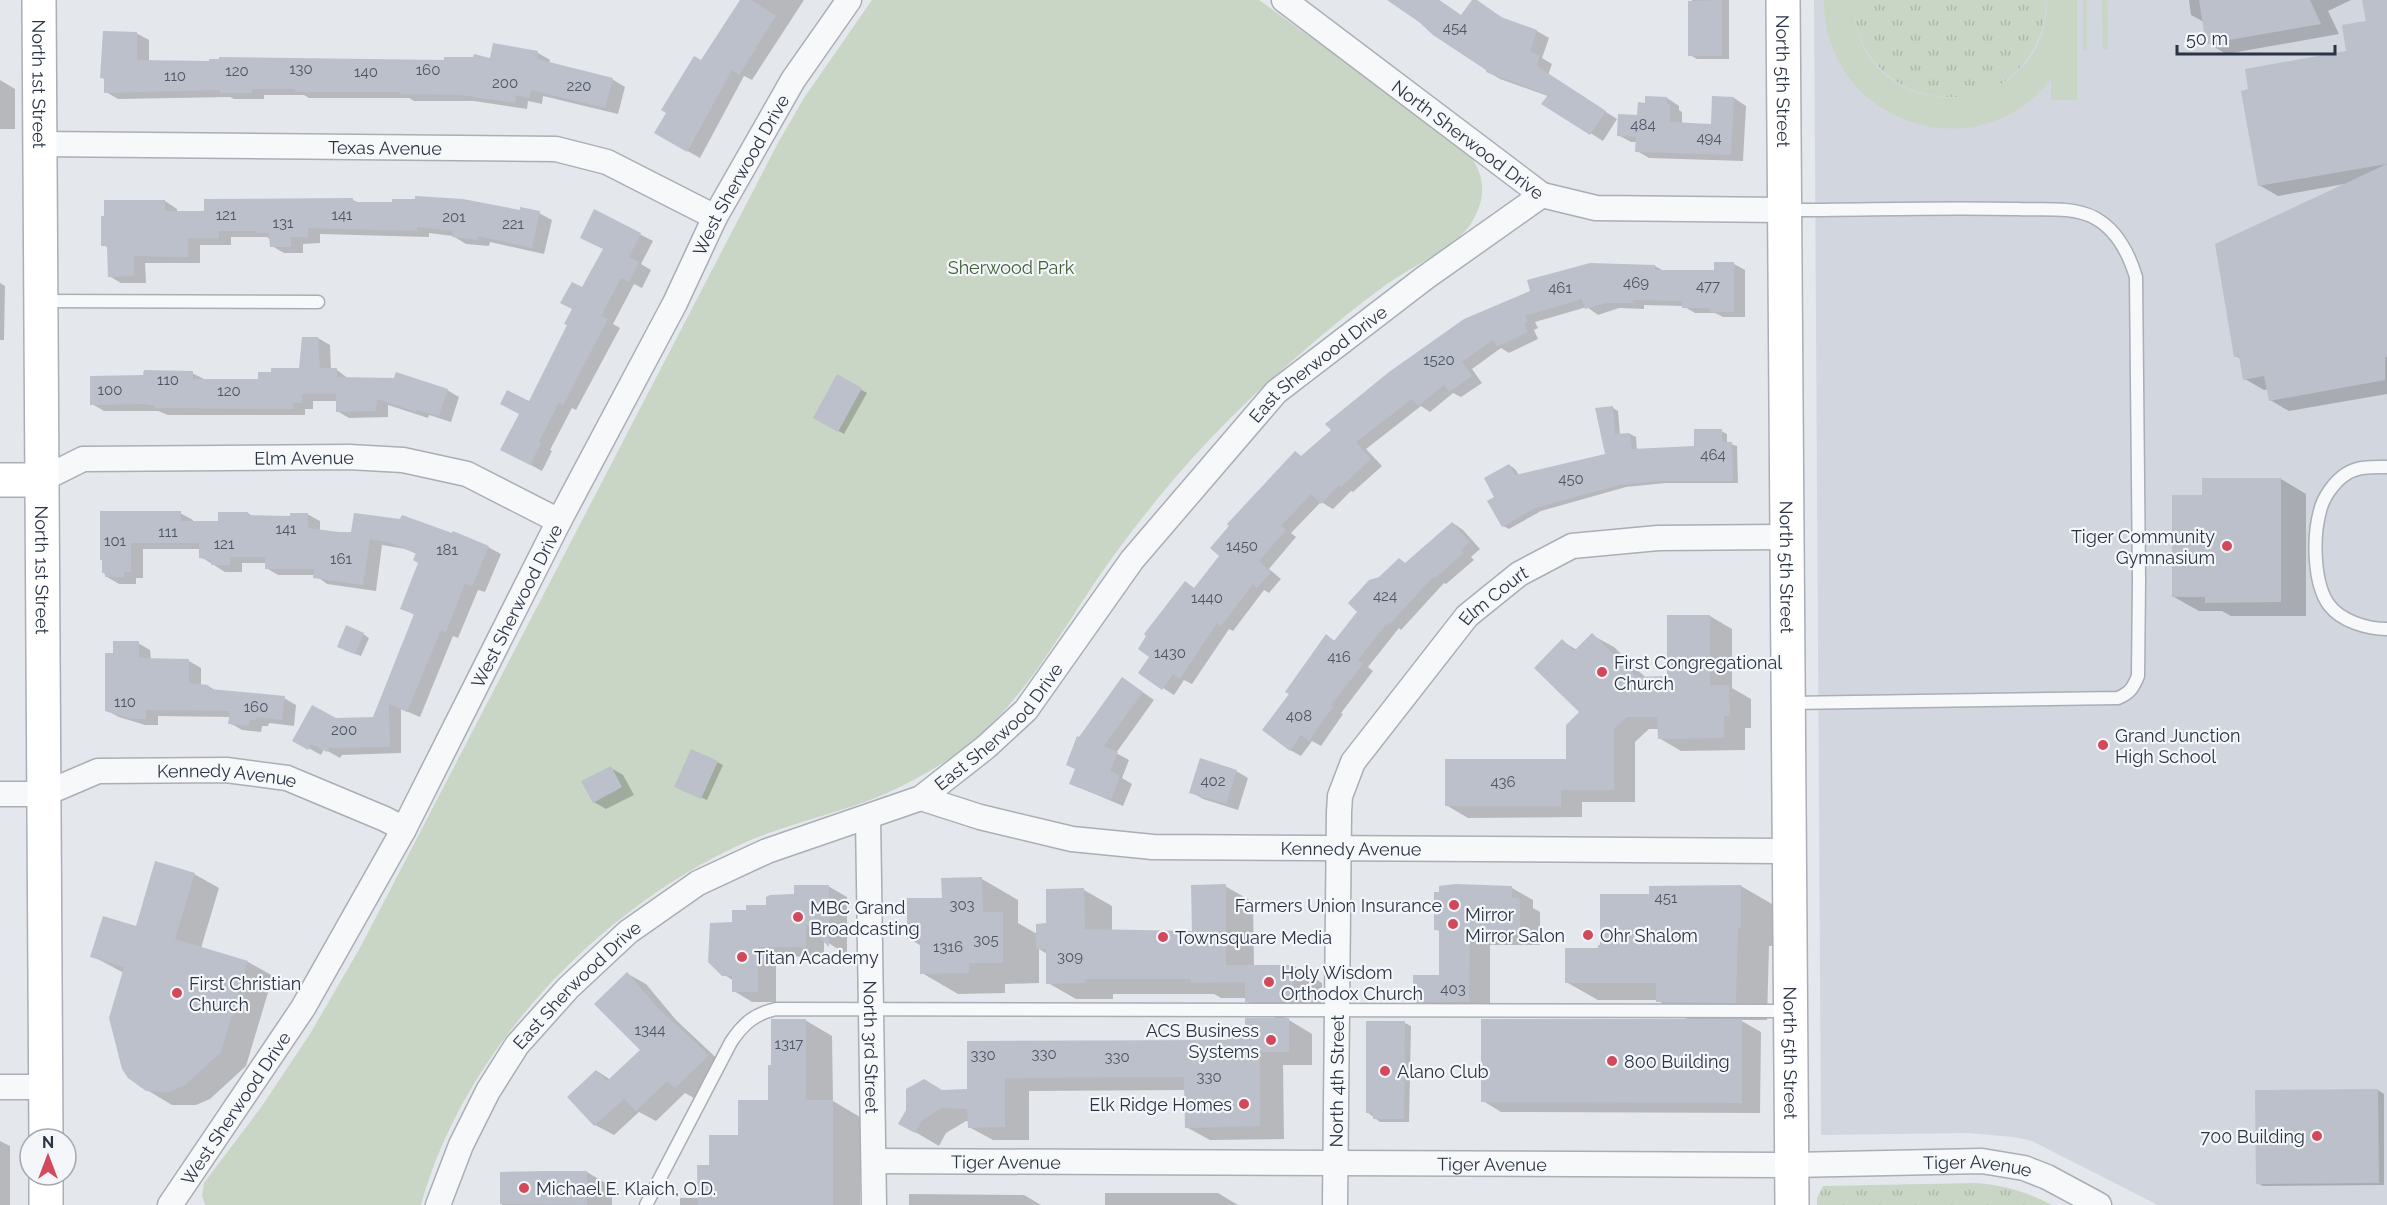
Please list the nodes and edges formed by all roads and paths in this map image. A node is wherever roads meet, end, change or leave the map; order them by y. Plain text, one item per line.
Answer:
1 (39, 0) edge
2 (849, 0) edge
3 (1284, 0) edge
4 (1783, 0) edge
5 (40, 144) junction
6 (1542, 195) junction
7 (1786, 210) junction
8 (715, 217) junction
9 (40, 301) junction
10 (318, 302) dead end
11 (2387, 467) edge
12 (0, 480) edge
13 (41, 480) junction
14 (559, 521) junction
15 (1787, 537) junction
16 (2387, 629) edge
17 (1790, 702) junction
18 (0, 794) edge
19 (44, 794) junction
20 (921, 798) junction
21 (868, 817) junction
22 (404, 829) junction
23 (1338, 849) junction
24 (1790, 851) junction
25 (872, 1008) junction
26 (1337, 1010) junction
27 (1791, 1011) junction
28 (0, 1087) edge
29 (46, 1087) junction
30 (46, 1127) edge
31 (874, 1161) junction
32 (1335, 1162) junction
33 (1792, 1165) junction
34 (46, 1187) edge
35 (46, 1205) edge
36 (170, 1205) edge
37 (438, 1205) edge
38 (646, 1205) edge
39 (874, 1205) edge
40 (1335, 1205) edge
41 (1792, 1205) edge
42 (2099, 1205) edge

1 - 5 street, North 1st Street
2 - 8 street, West Sherwood Drive
3 - 6 street, North Sherwood Drive
4 - 7 street, North 5th Street
5 - 8 street, Texas Avenue
5 - 9 street, North 1st Street
6 - 7 street, North Sherwood Drive
6 - 20 street, East Sherwood Drive
7 - 15 street, North 5th Street
7 - 17 lane
8 - 14 street, West Sherwood Drive
9 - 10 lane
9 - 13 street, North 1st Street
11 - 16 lane
12 - 13 street
13 - 14 street, Elm Avenue
13 - 19 street, North 1st Street
14 - 22 street, West Sherwood Drive
15 - 17 street, North 5th Street
15 - 23 street, Elm Court
17 - 24 street, North 5th Street
18 - 19 street
19 - 22 street, Kennedy Avenue
19 - 29 street, North 1st Street
20 - 21 street, East Sherwood Drive
20 - 23 street, Kennedy Avenue
21 - 25 street, North 3rd Street
21 - 37 street, East Sherwood Drive
22 - 36 street, West Sherwood Drive
23 - 24 street, Kennedy Avenue
23 - 26 street, North 4th Street
24 - 27 street, North 5th Street
25 - 26 lane
25 - 31 street, North 3rd Street
25 - 38 lane
26 - 27 lane
26 - 32 street, North 4th Street
27 - 33 street, North 5th Street
28 - 29 street
29 - 30 street, North 1st Street
31 - 32 street, Tiger Avenue
31 - 39 street, North 3rd Street
32 - 33 street, Tiger Avenue
32 - 40 street, North 4th Street
33 - 41 street, North 5th Street
33 - 42 street, Tiger Avenue
34 - 35 street

